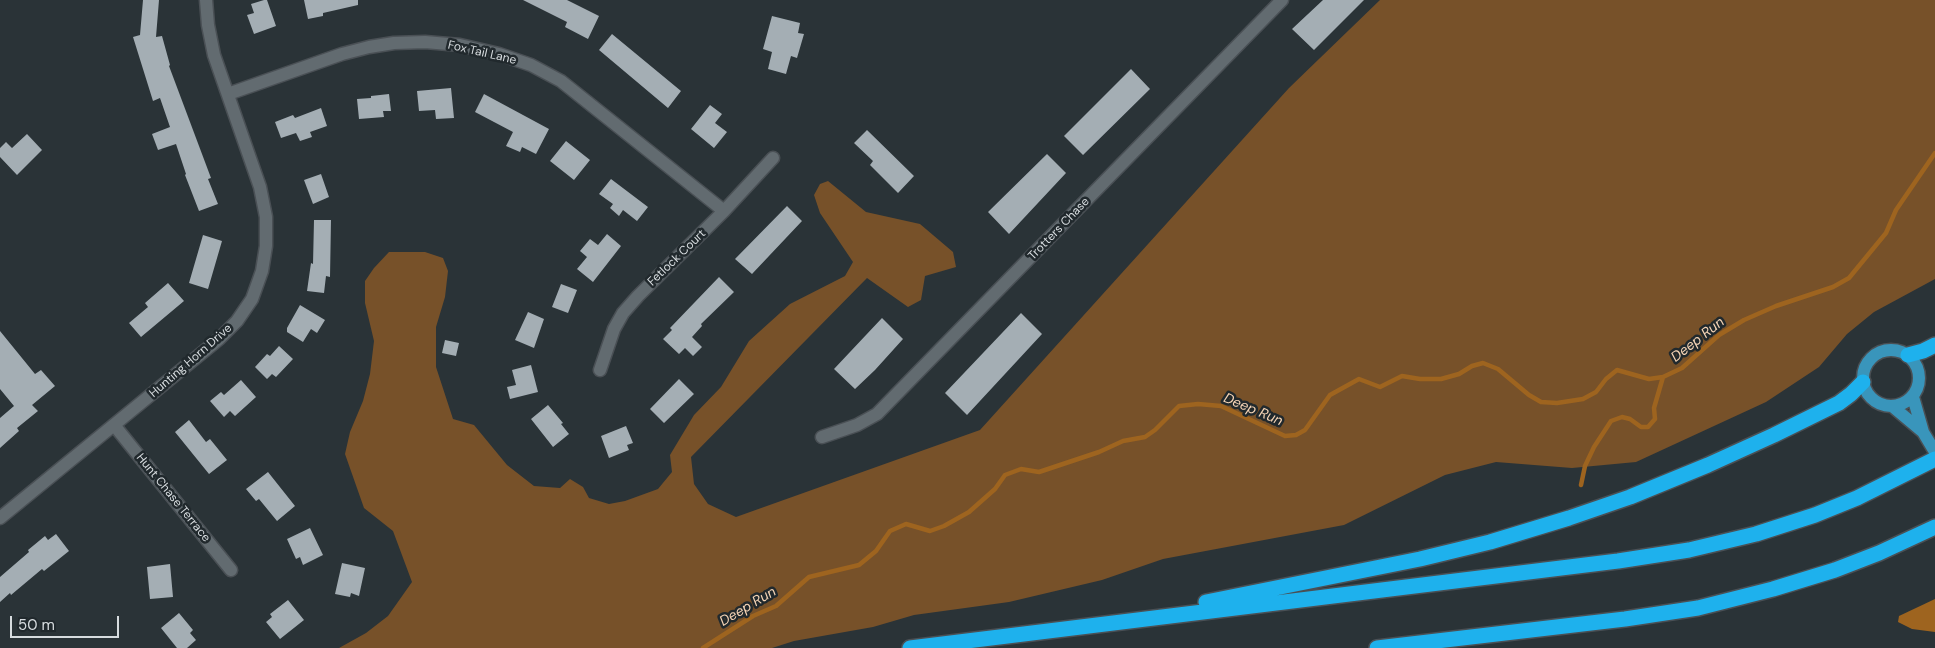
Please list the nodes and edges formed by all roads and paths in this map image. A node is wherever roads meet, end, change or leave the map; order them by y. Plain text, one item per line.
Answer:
1 (206, 0) edge
2 (1282, 0) edge
3 (228, 94) junction
4 (773, 158) dead end
5 (724, 211) junction
6 (1935, 345) edge
7 (1908, 355) junction
8 (600, 370) dead end
9 (1863, 382) junction
10 (1913, 397) junction
11 (1892, 406) junction
12 (114, 425) junction
13 (1923, 432) junction
14 (822, 437) dead end
15 (1935, 452) edge
16 (1935, 459) edge
17 (0, 518) edge
18 (1935, 527) edge
19 (231, 570) dead end
20 (1077, 627) junction
21 (910, 648) edge
22 (1377, 648) edge

1 - 3 street, Hunting Horn Drive
2 - 14 street, Trotters Chase
3 - 5 street, Fox Tail Lane
3 - 12 street, Hunting Horn Drive
4 - 5 street, Fetlock Court
5 - 8 street, Fetlock Court
6 - 7 highway
7 - 9 main road
7 - 10 main road
9 - 11 main road
9 - 20 highway
10 - 11 main road
10 - 13 main road
11 - 13 main road
12 - 17 street, Hunting Horn Drive
12 - 19 street, Hunt Chase Terrace
13 - 15 main road
16 - 20 highway
18 - 22 highway
20 - 21 highway

